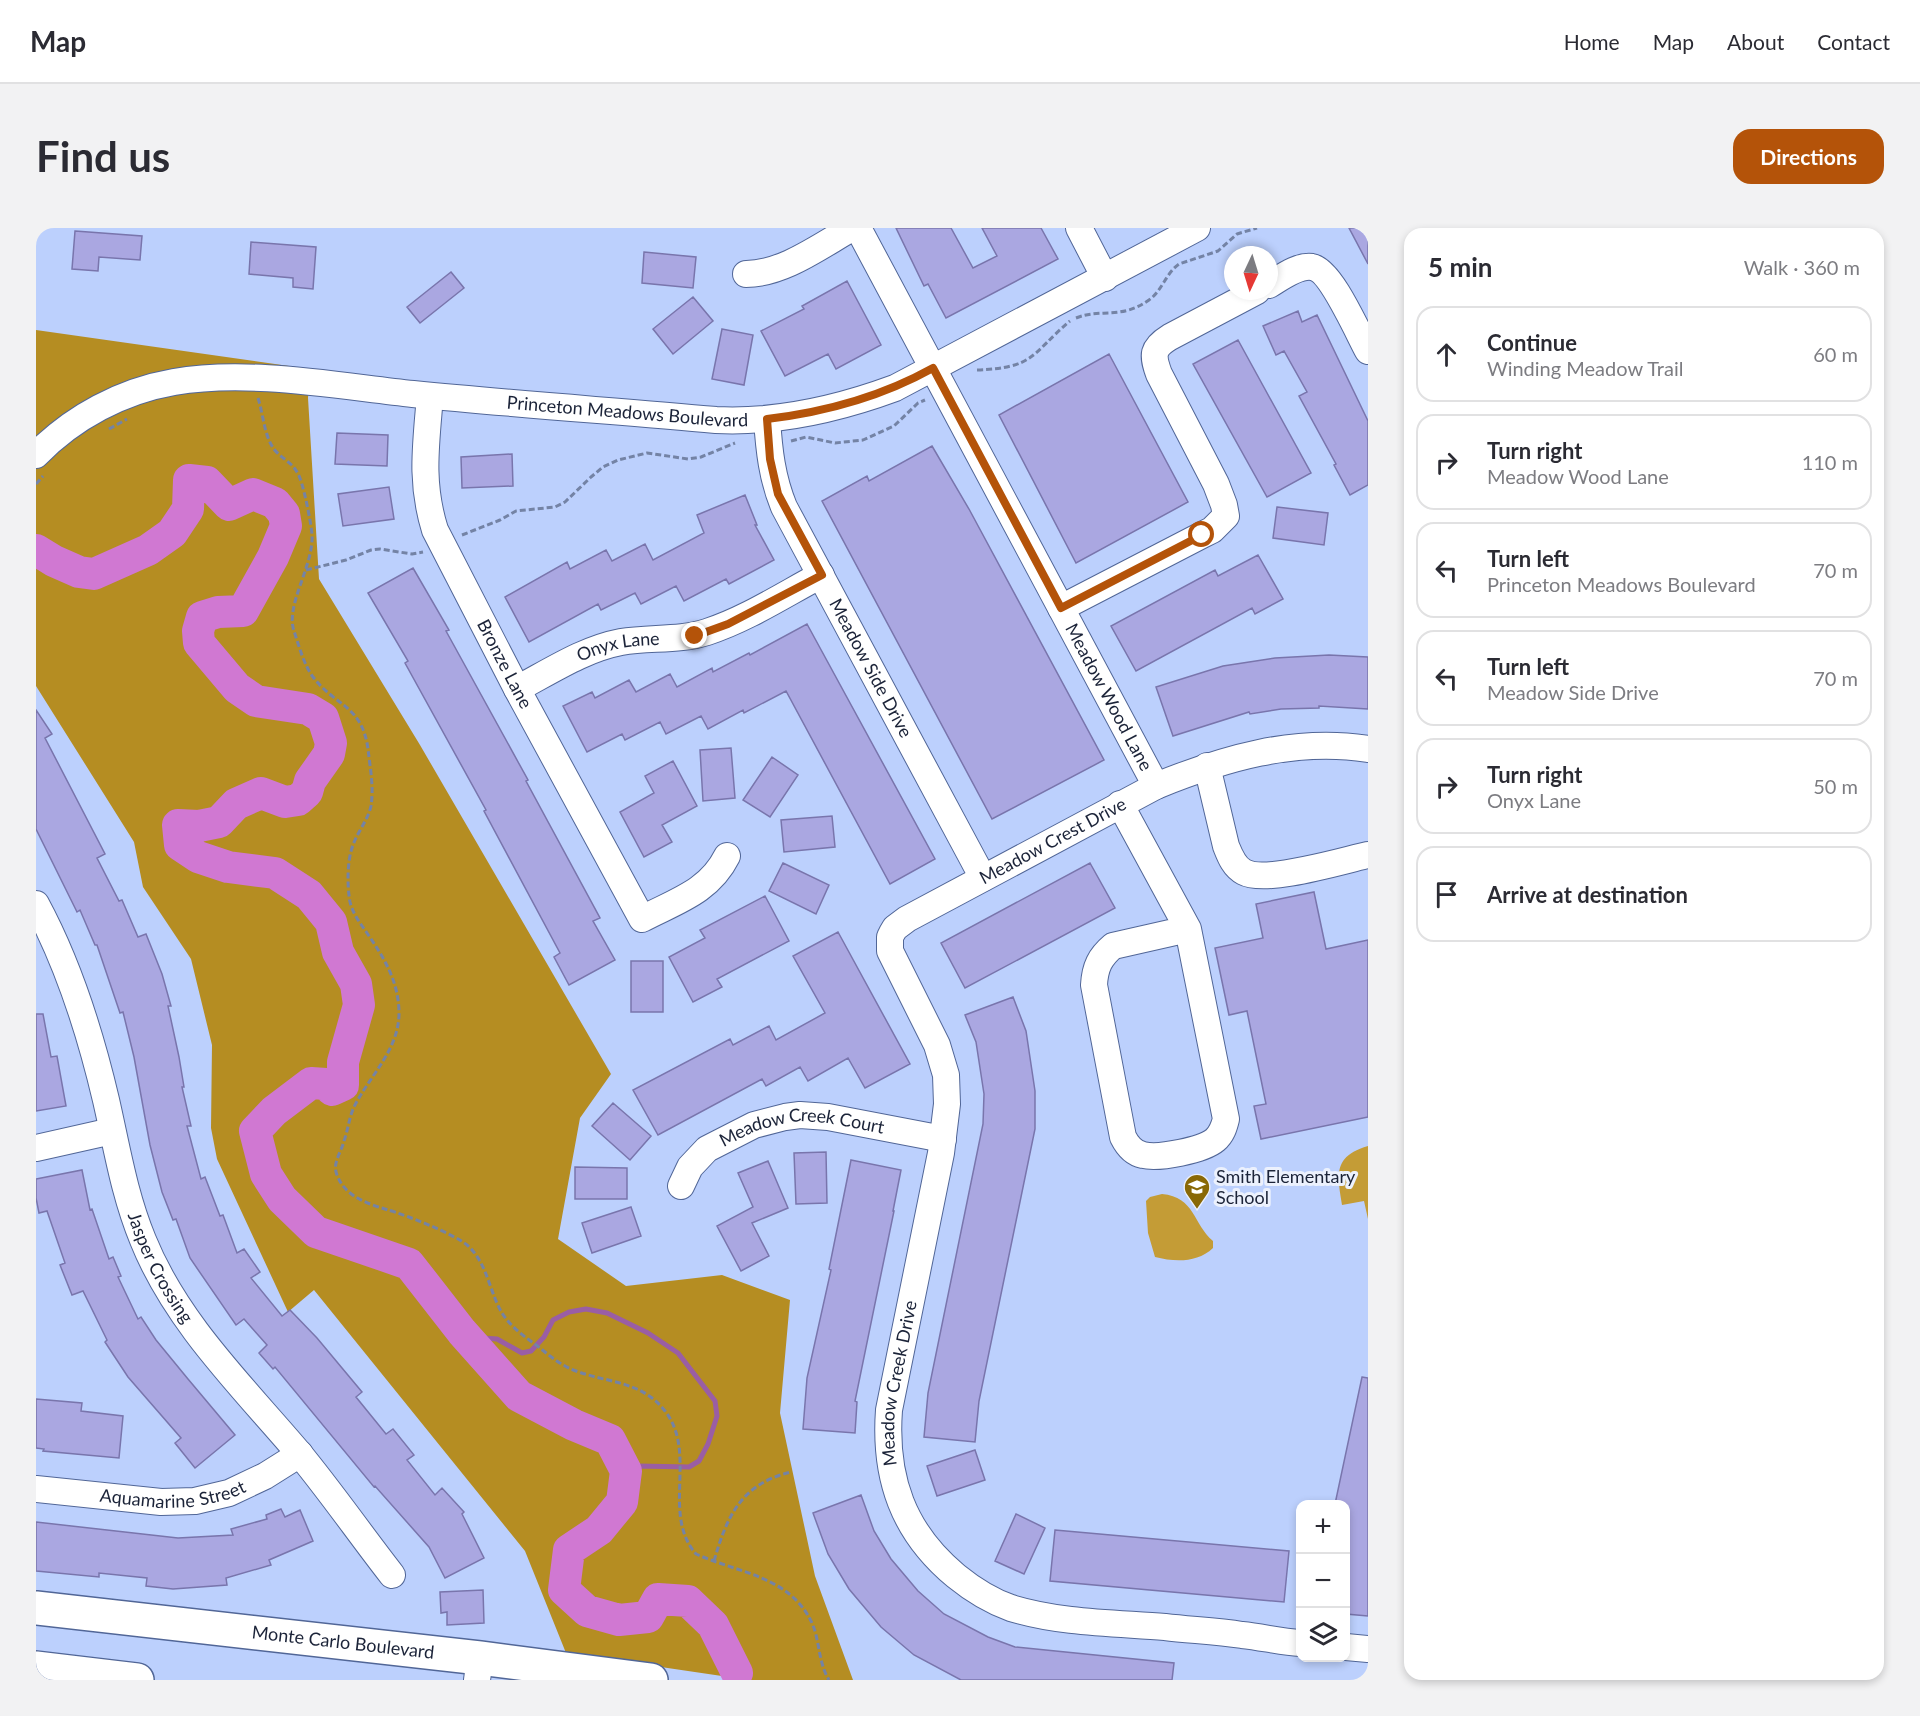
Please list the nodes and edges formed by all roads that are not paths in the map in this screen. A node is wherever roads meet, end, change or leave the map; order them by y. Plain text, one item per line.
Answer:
1 (852, 228) edge
2 (858, 228) edge
3 (1079, 228) edge
4 (1197, 228) edge
5 (746, 274) dead end
6 (1105, 278) junction
7 (1278, 281) edge
8 (1240, 300) edge
9 (1368, 351) edge
10 (933, 368) junction
11 (429, 396) junction
12 (767, 419) junction
13 (36, 454) edge
14 (822, 575) junction
15 (1061, 608) junction
16 (518, 689) junction
17 (1368, 748) edge
18 (1207, 766) junction
19 (1156, 786) junction
20 (1120, 804) junction
21 (1368, 855) edge
22 (727, 856) dead end
23 (983, 878) junction
24 (36, 904) edge
25 (1188, 929) junction
26 (890, 937) joint
27 (45, 942) edge
28 (112, 1131) junction
29 (943, 1138) junction
30 (36, 1148) edge
31 (681, 1186) dead end
32 (300, 1454) junction
33 (36, 1489) edge
34 (392, 1575) dead end
35 (36, 1608) edge
36 (1296, 1642) edge
37 (1350, 1647) edge
38 (1368, 1649) edge
39 (36, 1668) edge
40 (479, 1669) edge
41 (137, 1680) edge
42 (651, 1680) edge

1 - 5 street
2 - 10 street, Meadow Wood Lane
3 - 6 street
4 - 6 street, Princeton Meadows Boulevard
6 - 10 street, Princeton Meadows Boulevard
7 - 9 street
8 - 15 street
10 - 12 street, Princeton Meadows Boulevard
10 - 15 street, Meadow Wood Lane
11 - 12 street, Princeton Meadows Boulevard
11 - 13 street, Princeton Meadows Boulevard
11 - 16 street, Bronze Lane
12 - 14 street, Meadow Side Drive
14 - 16 street, Onyx Lane
14 - 23 street, Meadow Side Drive
15 - 19 street, Meadow Wood Lane
16 - 22 street, Bronze Lane
17 - 18 street, Meadow Crest Drive
18 - 19 street, Meadow Crest Drive
18 - 21 street
19 - 20 street, Meadow Crest Drive
20 - 23 street, Meadow Crest Drive
20 - 25 street
23 - 26 street, Meadow Crest Drive
24 - 27 street, Jasper Crossing
25 - 25 street
26 - 29 street, Meadow Creek Drive
27 - 28 street, Jasper Crossing
28 - 30 street
28 - 32 street, Jasper Crossing
29 - 31 street, Meadow Creek Court
29 - 36 street, Meadow Creek Drive
32 - 33 street, Aquamarine Street
32 - 34 street, Jasper Crossing
35 - 40 main road, Monte Carlo Boulevard
37 - 38 street
39 - 41 main road
40 - 42 main road, Monte Carlo Boulevard

